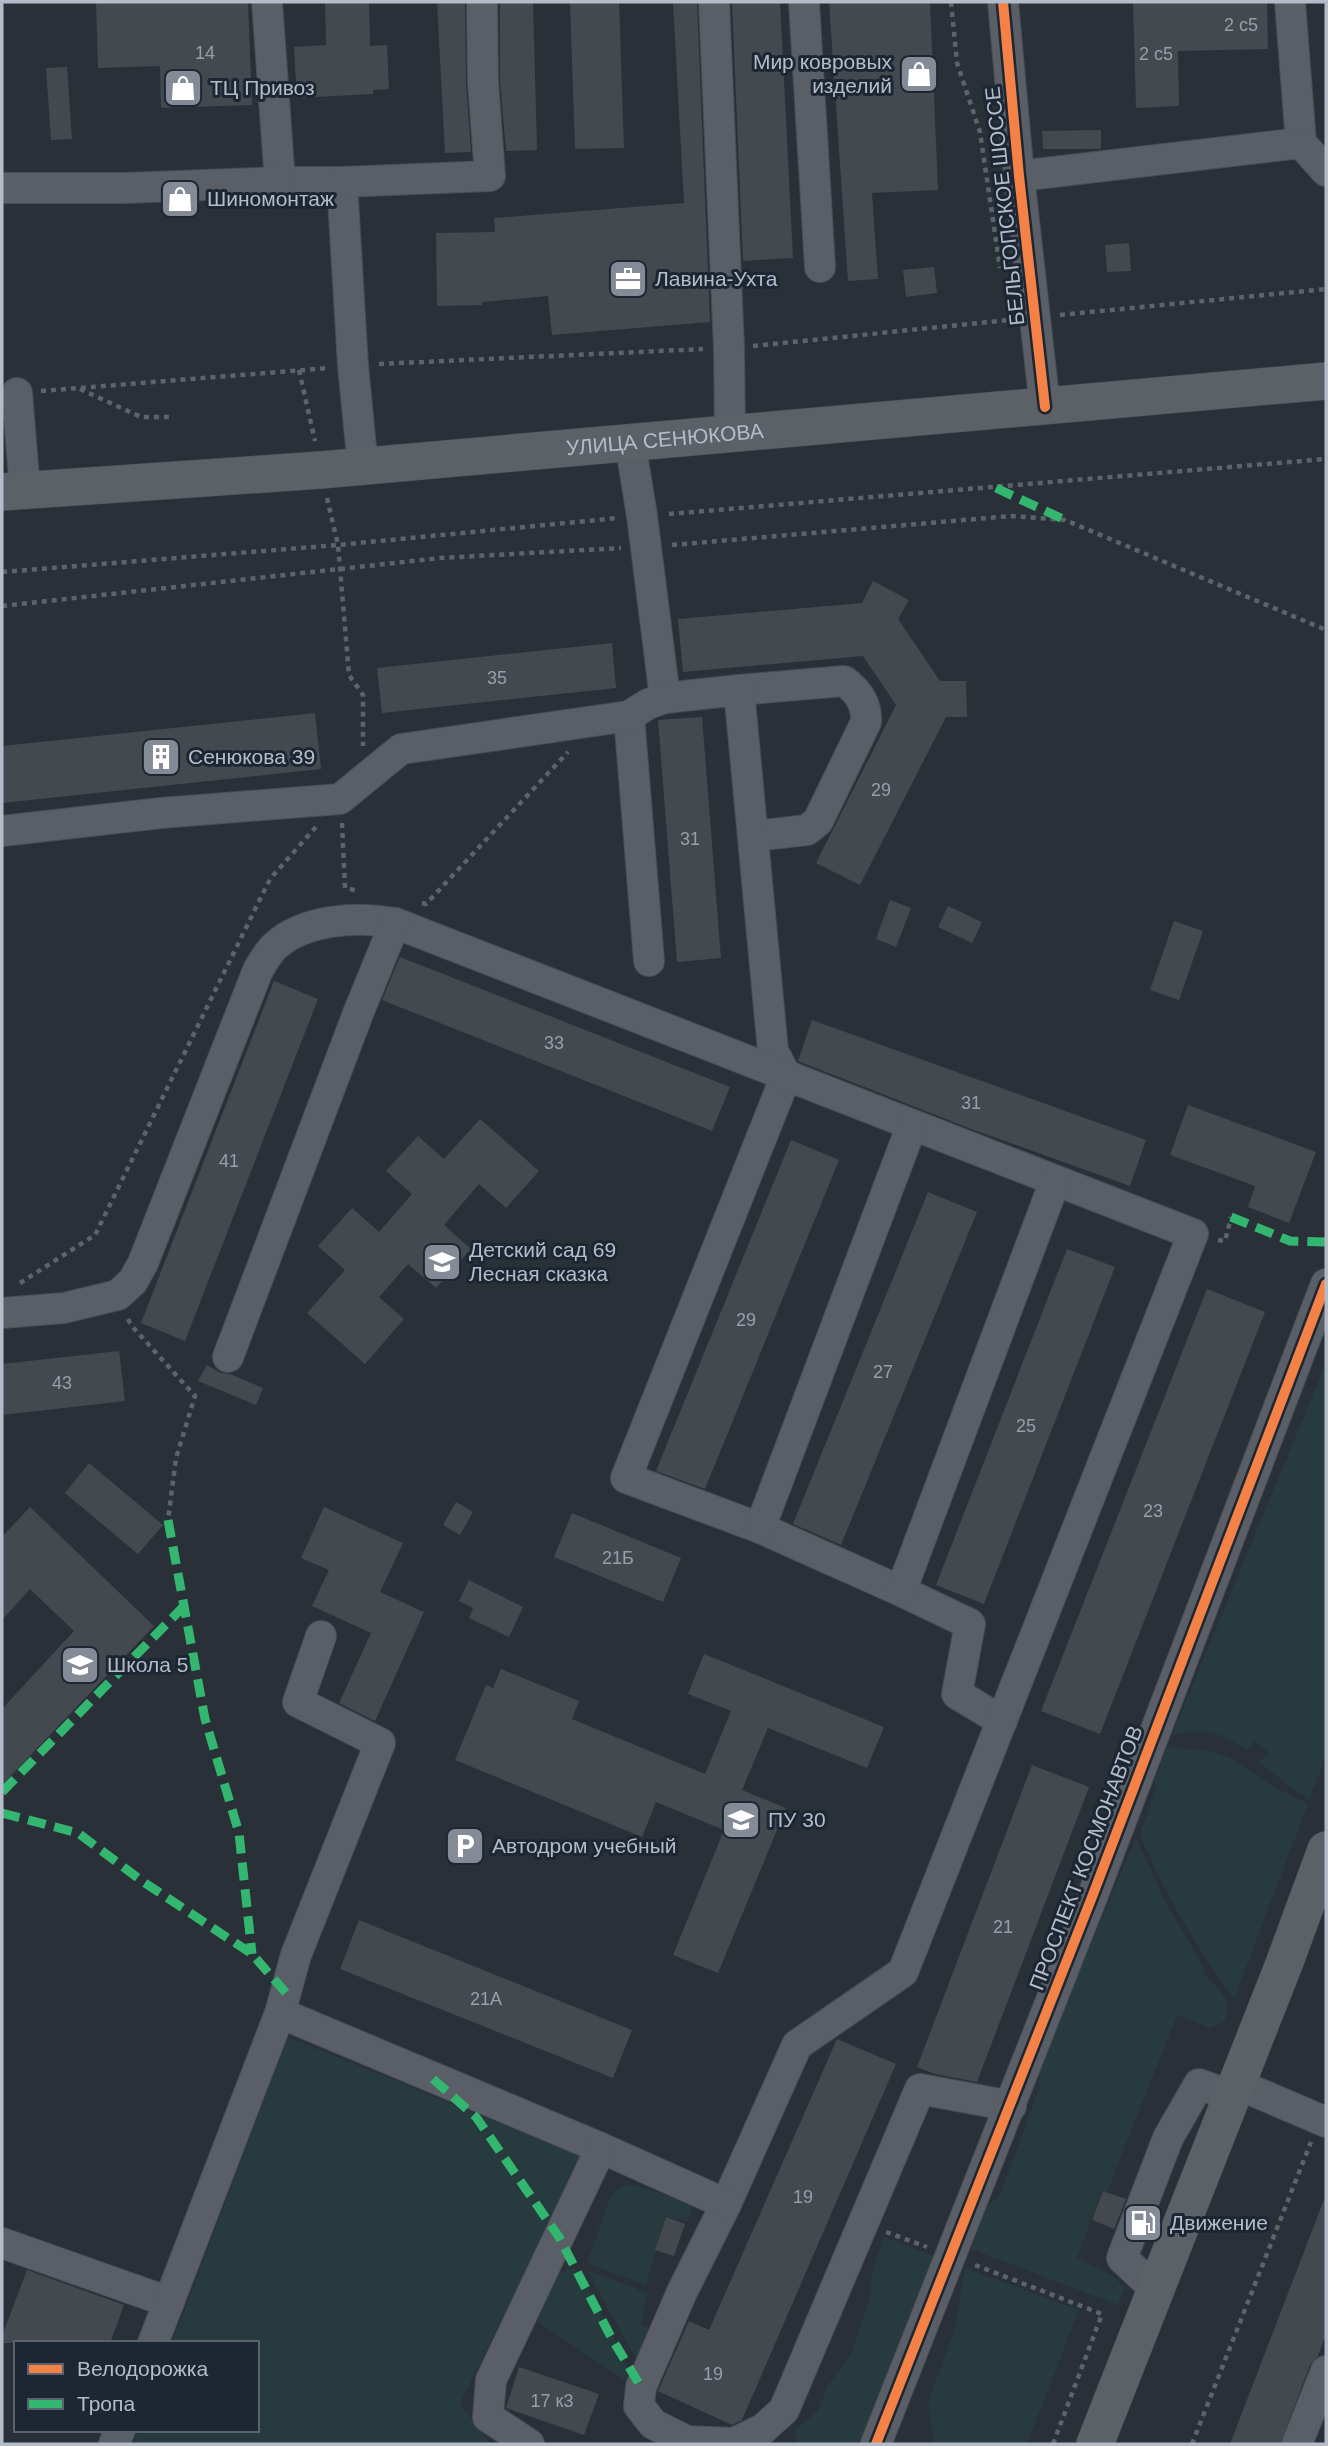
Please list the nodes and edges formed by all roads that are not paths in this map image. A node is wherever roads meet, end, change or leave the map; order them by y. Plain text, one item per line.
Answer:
1 (267, 2) edge
2 (482, 2) edge
3 (714, 2) edge
4 (804, 2) edge
5 (1003, 2) edge
6 (1290, 2) edge
7 (1301, 143) junction
8 (1326, 171) edge
9 (1019, 176) junction
10 (280, 182) junction
11 (342, 182) junction
12 (2, 188) edge
13 (820, 267) dead end
14 (1326, 381) edge
15 (17, 393) road end
16 (1045, 407) junction
17 (730, 434) junction
18 (630, 442) junction
19 (363, 467) junction
20 (14, 491) edge
21 (739, 690) junction
22 (665, 698) junction
23 (629, 716) junction
24 (2, 831) edge
25 (754, 836) junction
26 (395, 923) junction
27 (649, 961) dead end
28 (786, 1076) junction
29 (912, 1125) junction
30 (1055, 1181) junction
31 (1326, 1284) edge
32 (2, 1313) edge
33 (228, 1357) dead end
34 (760, 1528) junction
35 (901, 1591) junction
36 (321, 1636) dead end
37 (1002, 1721) junction
38 (1326, 1850) edge
39 (280, 2014) junction
40 (1235, 2090) junction
41 (1011, 2106) junction
42 (1323, 2121) edge
43 (601, 2148) junction
44 (726, 2204) junction
45 (2, 2243) edge
46 (169, 2302) junction
47 (154, 2341) edge
48 (1326, 2371) edge
49 (529, 2444) edge
50 (876, 2444) edge
51 (1095, 2444) edge
52 (1297, 2444) edge

1 - 10 street
2 - 11 street
3 - 17 street
4 - 13 street
5 - 9 street, БЕЛЬГОПСКОЕ ШОССЕ
6 - 7 street
7 - 8 street
7 - 9 street
9 - 16 street, БЕЛЬГОПСКОЕ ШОССЕ
10 - 11 street
10 - 12 street
11 - 19 street
14 - 16 main road, УЛИЦА СЕНЮКОВА
15 - 20 street
16 - 17 main road, УЛИЦА СЕНЮКОВА
17 - 18 main road, УЛИЦА СЕНЮКОВА
18 - 19 main road, УЛИЦА СЕНЮКОВА
18 - 22 street
19 - 20 main road, УЛИЦА СЕНЮКОВА
21 - 22 street
21 - 25 street
21 - 25 street
22 - 23 street
23 - 24 street
23 - 27 street
25 - 28 street
26 - 28 street
26 - 32 street
26 - 33 street
28 - 29 street
28 - 34 street
29 - 30 street
29 - 34 street
30 - 35 street
30 - 37 street
31 - 41 street, ПРОСПЕКТ КОСМОНАВТОВ
34 - 35 street
35 - 37 street
36 - 39 street
37 - 44 street
38 - 40 main road
39 - 43 street
39 - 46 street
40 - 42 street
40 - 51 main road
41 - 44 street
41 - 50 street, ПРОСПЕКТ КОСМОНАВТОВ
43 - 44 street
43 - 49 street
45 - 46 street
46 - 47 street
48 - 52 street

